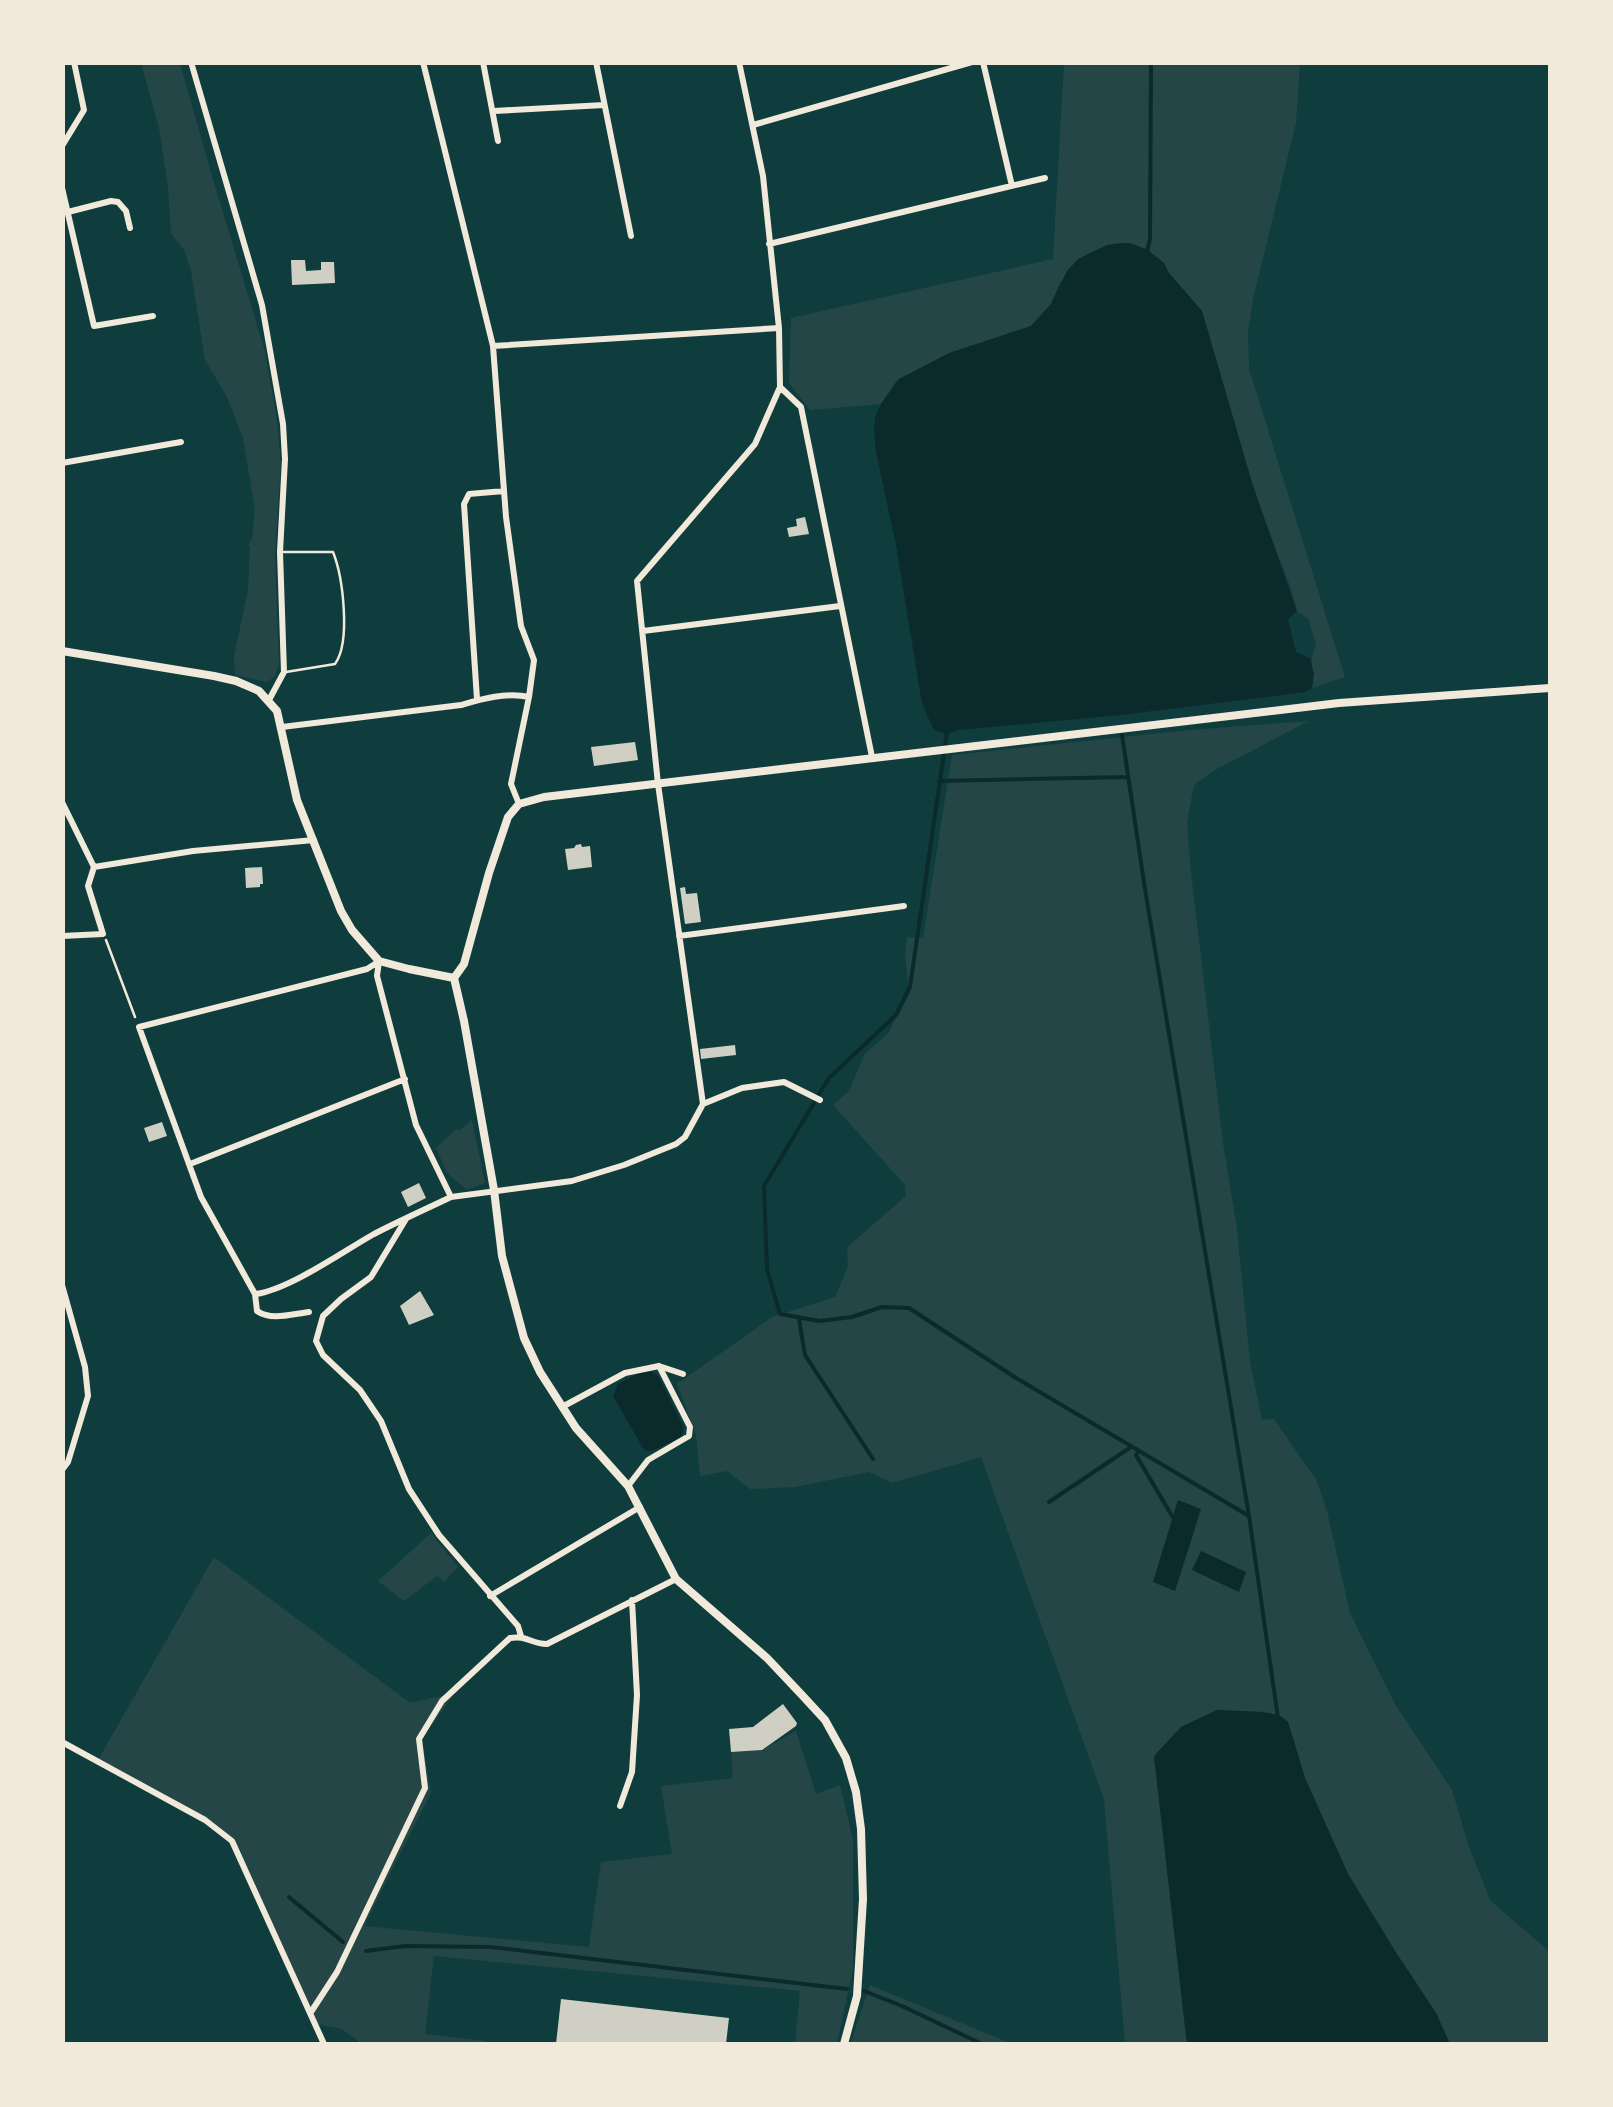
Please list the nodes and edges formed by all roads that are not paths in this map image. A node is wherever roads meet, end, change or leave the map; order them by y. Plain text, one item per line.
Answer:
1 (74, 62) edge
2 (192, 62) edge
3 (423, 62) edge
4 (483, 62) edge
5 (596, 62) edge
6 (739, 62) edge
7 (972, 62) edge
8 (982, 62) edge
9 (604, 105) junction
10 (494, 110) junction
11 (754, 125) junction
12 (498, 141) dead end
13 (62, 146) edge
14 (1045, 178) dead end
15 (1012, 186) junction
16 (62, 188) edge
17 (68, 212) junction
18 (130, 228) dead end
19 (632, 236) dead end
20 (769, 244) junction
21 (153, 316) dead end
22 (779, 328) junction
23 (493, 346) junction
24 (780, 387) junction
25 (181, 442) dead end
26 (62, 462) edge
27 (504, 490) junction
28 (280, 552) junction
29 (840, 606) junction
30 (643, 631) junction
31 (62, 650) edge
32 (284, 672) junction
33 (1550, 688) edge
34 (529, 697) junction
35 (476, 699) junction
36 (269, 700) junction
37 (282, 728) junction
38 (872, 757) junction
39 (658, 784) junction
40 (62, 802) edge
41 (519, 804) junction
42 (314, 840) junction
43 (94, 868) junction
44 (904, 906) dead end
45 (62, 936) edge
46 (678, 936) junction
47 (379, 961) junction
48 (454, 978) junction
49 (404, 1079) junction
50 (820, 1100) dead end
51 (703, 1104) junction
52 (190, 1164) junction
53 (494, 1190) junction
54 (451, 1197) junction
55 (406, 1219) junction
56 (62, 1286) edge
57 (256, 1294) junction
58 (308, 1312) dead end
59 (659, 1366) junction
60 (683, 1374) dead end
61 (562, 1407) junction
62 (62, 1470) edge
63 (628, 1486) junction
64 (640, 1507) junction
65 (676, 1579) junction
66 (490, 1596) junction
67 (632, 1600) junction
68 (521, 1636) junction
69 (62, 1742) edge
70 (620, 1806) dead end
71 (310, 2012) junction
72 (324, 2044) edge
73 (844, 2044) edge

1 - 13 street
2 - 28 street
3 - 23 street
4 - 10 street
5 - 9 street
6 - 11 street
7 - 11 street
8 - 15 street
9 - 10 street
9 - 19 street
10 - 12 street
11 - 20 street
14 - 15 street
15 - 20 street
16 - 17 street
17 - 18 street
17 - 21 street
20 - 22 street
22 - 23 street
22 - 24 street
23 - 27 street
24 - 29 street
24 - 30 street
25 - 26 street
27 - 34 street
27 - 35 street
28 - 32 street
28 - 32 lane
29 - 30 street
29 - 38 street
30 - 39 street
31 - 36 street
32 - 36 street
33 - 38 street
34 - 35 street
34 - 41 street
35 - 37 street
36 - 37 street
37 - 42 street
38 - 39 street
39 - 41 street
39 - 46 street
40 - 43 street
41 - 48 street
42 - 43 street
42 - 47 street
43 - 45 street
44 - 46 street
46 - 51 street
47 - 48 street
47 - 49 street
47 - 52 street
48 - 53 street
49 - 52 street
49 - 54 street
50 - 51 street
51 - 53 street
52 - 57 street
53 - 54 street
53 - 61 street
54 - 55 street
55 - 57 street
55 - 66 street
56 - 62 street
57 - 58 street
59 - 60 street
59 - 61 street
59 - 63 street
61 - 63 street
63 - 64 street
64 - 65 street
64 - 66 street
65 - 67 street
65 - 73 street
66 - 68 street
67 - 68 street
67 - 70 street
68 - 71 street
69 - 71 street
71 - 72 street

